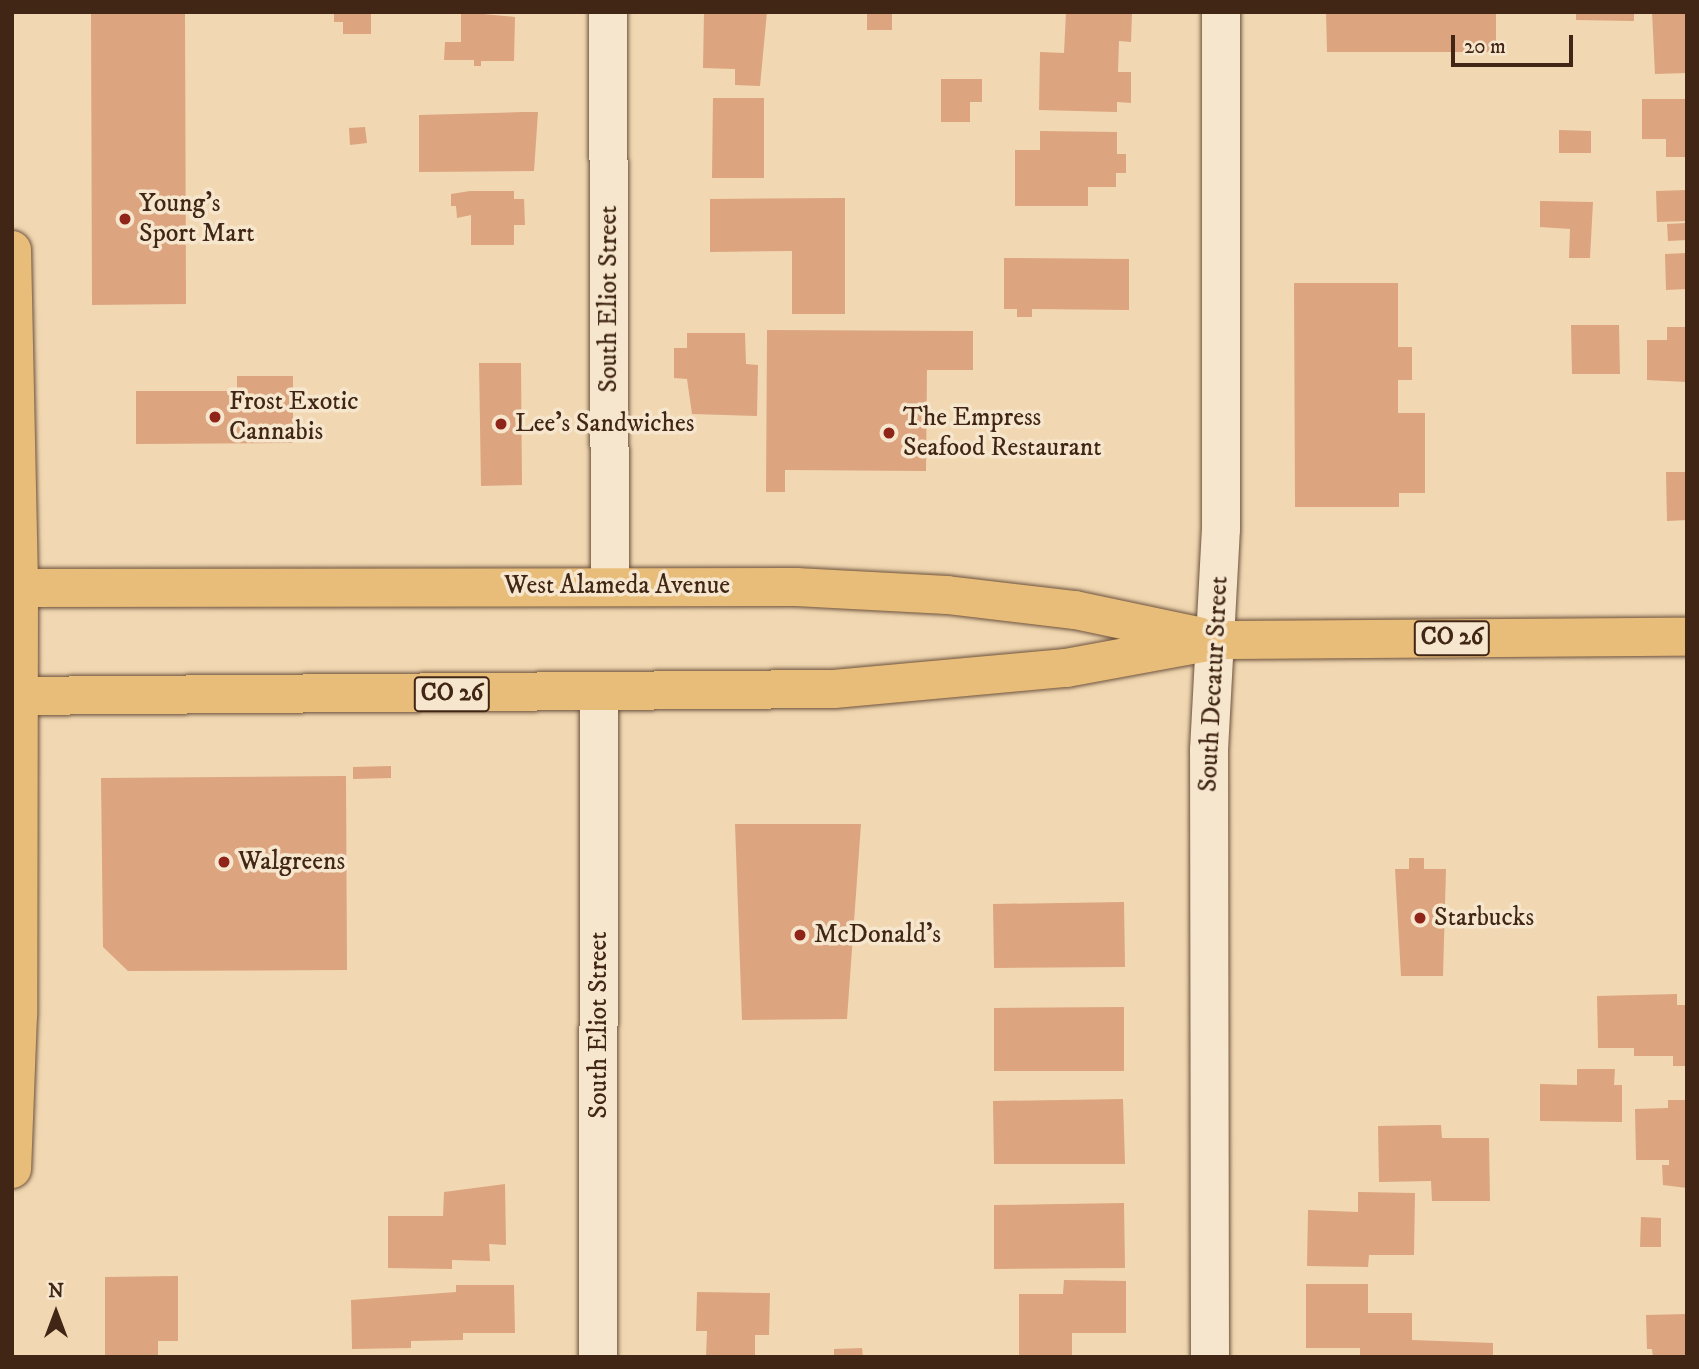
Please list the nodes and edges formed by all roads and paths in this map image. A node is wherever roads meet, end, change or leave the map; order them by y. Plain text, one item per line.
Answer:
1 (608, 12) edge
2 (1222, 12) edge
3 (12, 250) edge
4 (611, 585) junction
5 (15, 588) edge
6 (1687, 637) edge
7 (1217, 639) junction
8 (599, 694) junction
9 (15, 696) edge
10 (12, 1168) edge
11 (598, 1357) edge
12 (1210, 1357) edge

1 - 4 street, South Eliot Street
2 - 7 street, South Decatur Street
3 - 5 main road
4 - 5 main road, West Alameda Avenue / CO 26
4 - 7 main road, West Alameda Avenue / CO 26
5 - 9 main road
6 - 7 main road, West Alameda Avenue / CO 26
7 - 8 main road, West Alameda Avenue / CO 26
7 - 12 street, South Decatur Street
8 - 9 main road, West Alameda Avenue / CO 26
8 - 11 street, South Eliot Street
9 - 10 main road

